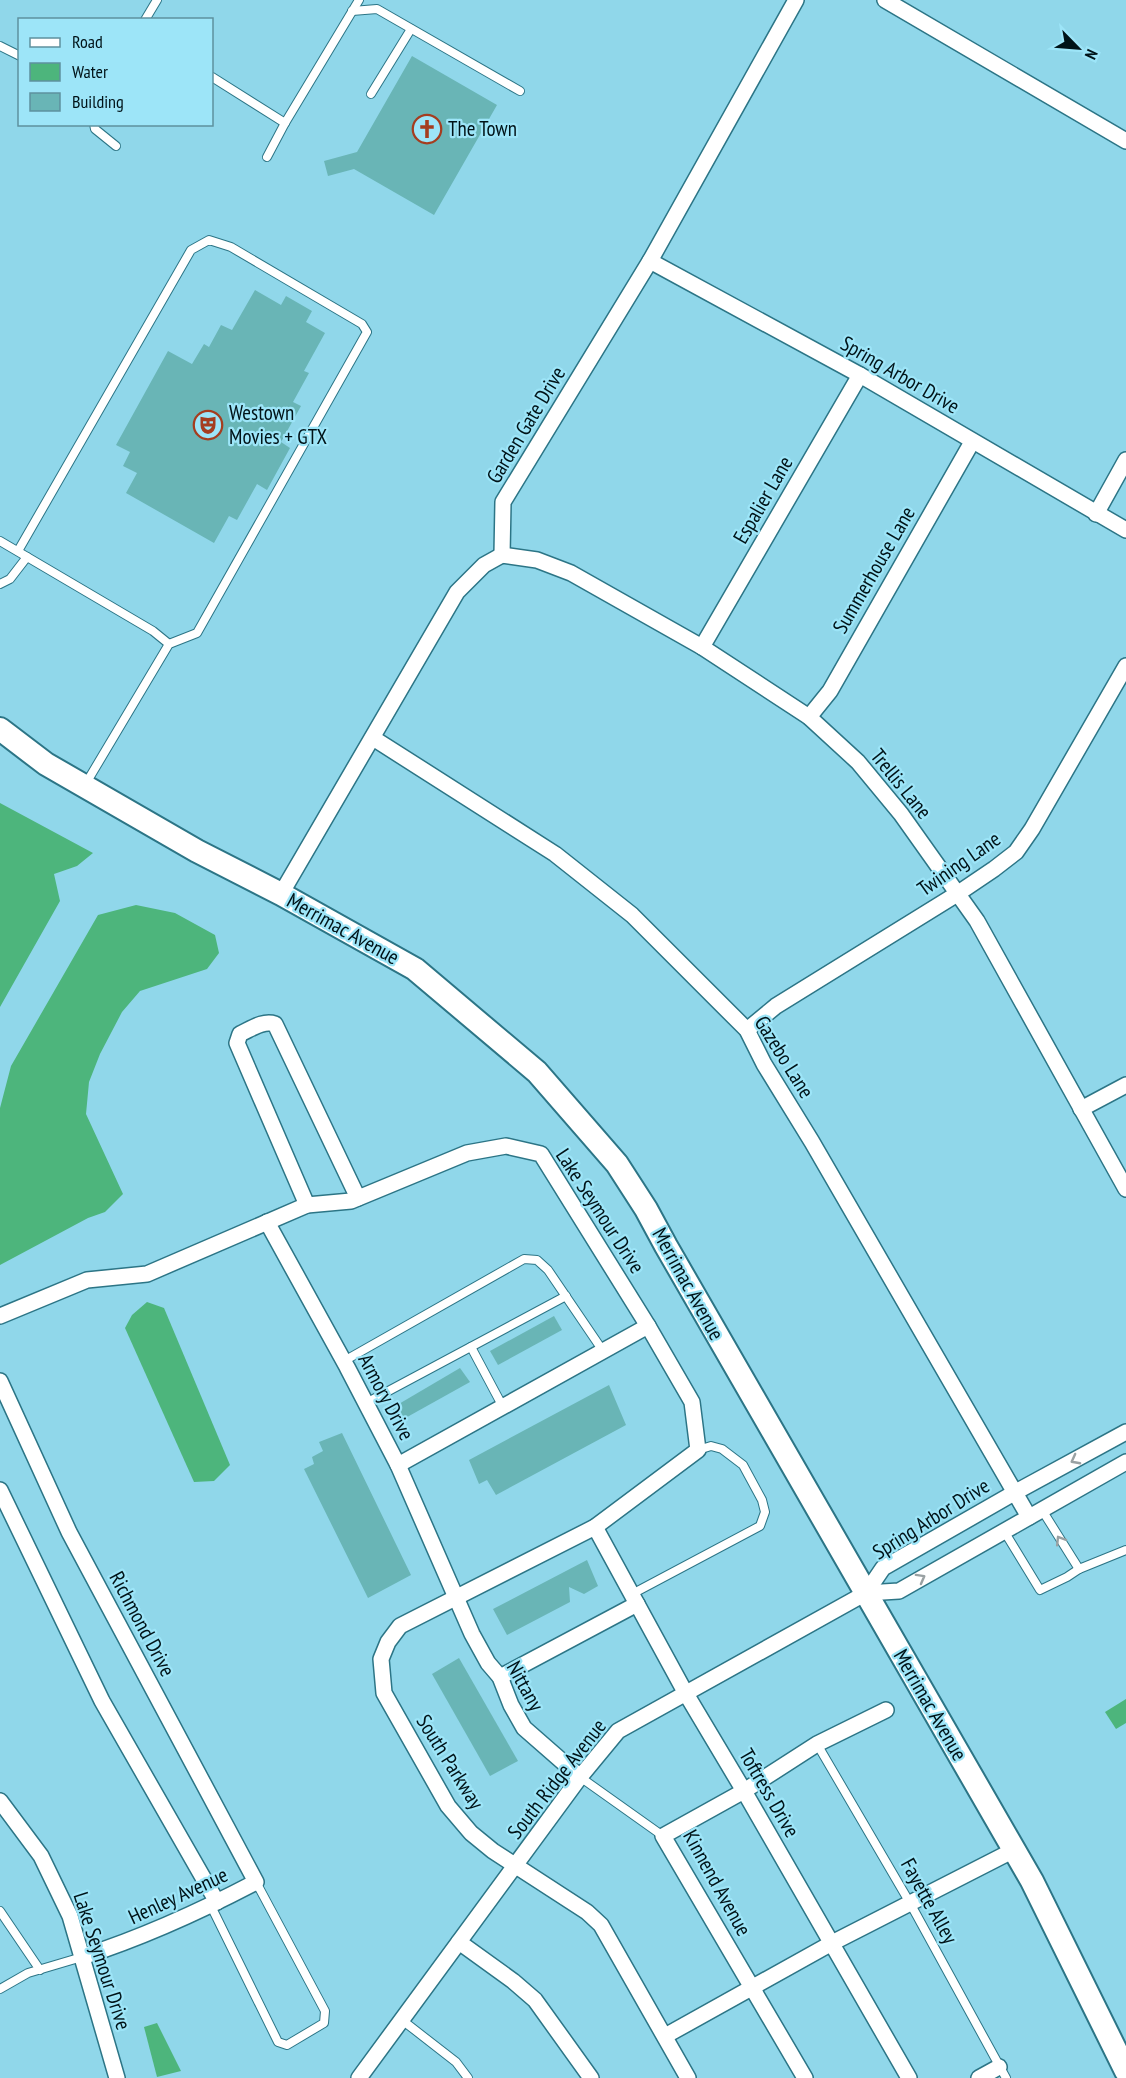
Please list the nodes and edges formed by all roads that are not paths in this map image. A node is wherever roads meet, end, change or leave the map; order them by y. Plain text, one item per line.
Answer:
1 (157, 0) edge
2 (359, 0) edge
3 (796, 0) edge
4 (885, 0) edge
5 (352, 11) junction
6 (146, 18) edge
7 (411, 29) junction
8 (0, 46) edge
9 (18, 55) edge
10 (213, 78) edge
11 (520, 91) dead end
12 (371, 94) dead end
13 (285, 123) junction
14 (94, 126) edge
15 (1126, 141) edge
16 (116, 146) dead end
17 (267, 157) dead end
18 (650, 261) junction
19 (860, 375) junction
20 (972, 442) junction
21 (1126, 460) edge
22 (1096, 514) junction
23 (1126, 530) edge
24 (0, 541) edge
25 (18, 551) junction
26 (502, 555) junction
27 (27, 557) junction
28 (0, 584) edge
29 (169, 644) junction
30 (702, 647) junction
31 (1126, 666) edge
32 (809, 717) junction
33 (0, 729) edge
34 (373, 738) junction
35 (85, 786) junction
36 (281, 894) junction
37 (957, 894) junction
38 (747, 1030) junction
39 (1126, 1085) edge
40 (1081, 1109) junction
41 (1126, 1189) edge
42 (358, 1198) junction
43 (307, 1205) junction
44 (267, 1222) junction
45 (566, 1296) junction
46 (0, 1316) edge
47 (648, 1326) junction
48 (471, 1347) junction
49 (603, 1351) junction
50 (344, 1361) junction
51 (0, 1381) edge
52 (366, 1403) junction
53 (503, 1407) junction
54 (1126, 1432) edge
55 (698, 1450) junction
56 (1126, 1462) edge
57 (398, 1465) junction
58 (0, 1490) edge
59 (1014, 1493) junction
60 (1035, 1513) junction
61 (595, 1527) junction
62 (1004, 1531) junction
63 (1126, 1550) edge
64 (1079, 1569) junction
65 (866, 1593) junction
66 (456, 1598) junction
67 (634, 1599) junction
68 (500, 1677) junction
69 (685, 1692) junction
70 (885, 1710) dead end
71 (817, 1744) junction
72 (580, 1777) junction
73 (744, 1791) junction
74 (0, 1801) edge
75 (663, 1836) junction
76 (1014, 1850) junction
77 (515, 1866) junction
78 (256, 1882) junction
79 (910, 1903) junction
80 (214, 1904) junction
81 (0, 1911) edge
82 (459, 1942) junction
83 (831, 1943) junction
84 (82, 1957) junction
85 (40, 1970) junction
86 (752, 1987) junction
87 (0, 1989) edge
88 (402, 2020) junction
89 (665, 2036) junction
90 (1126, 2071) edge
91 (1002, 2072) edge
92 (117, 2078) edge
93 (359, 2078) edge
94 (468, 2078) edge
95 (591, 2078) edge
96 (688, 2078) edge
97 (804, 2078) edge
98 (909, 2078) edge
99 (979, 2078) edge

1 - 6 lane
2 - 5 lane
3 - 18 street, Garden Gate Drive
4 - 15 street
5 - 7 lane
5 - 13 lane
7 - 11 lane
7 - 12 lane
8 - 9 lane
10 - 13 lane
13 - 17 lane
14 - 16 lane
18 - 19 street, Spring Arbor Drive
18 - 26 street, Garden Gate Drive
19 - 20 street, Spring Arbor Drive
19 - 30 street, Espalier Lane
20 - 22 street, Spring Arbor Drive
20 - 32 street, Summerhouse Lane
21 - 22 street
22 - 23 street, Spring Arbor Drive
24 - 25 lane
25 - 27 lane
25 - 29 lane
26 - 30 street, Trellis Lane
26 - 34 street
27 - 28 lane
27 - 29 lane
29 - 35 lane
30 - 32 street, Trellis Lane
31 - 37 street, Twining Lane
32 - 37 street, Trellis Lane
33 - 35 street, Merrimac Avenue
34 - 36 street
34 - 38 street, Gazebo Lane
35 - 36 street, Merrimac Avenue
36 - 65 street, Merrimac Avenue
37 - 38 street, Twining Lane
37 - 40 street, Trellis Lane
38 - 59 street, Gazebo Lane
39 - 40 street
40 - 41 street, Trellis Lane
42 - 43 street, Lake Seymour Drive
42 - 43 street
42 - 47 street, Lake Seymour Drive
43 - 44 street, Lake Seymour Drive
44 - 46 street, Lake Seymour Drive
44 - 50 street, Armory Drive
45 - 48 lane
45 - 49 lane
45 - 50 lane
47 - 49 street
47 - 55 street, Lake Seymour Drive
48 - 52 lane
48 - 53 lane
49 - 53 street
50 - 52 street, Armory Drive
51 - 78 street, Richmond Drive
52 - 57 street, Armory Drive
53 - 57 street
54 -> 59 street, Spring Arbor Drive
55 - 61 street
55 - 67 lane
56 - 60 street, Spring Arbor Drive
57 - 66 street, Armory Drive
58 - 80 street
59 - 60 street, Gazebo Lane
59 - 65 street, Spring Arbor Drive
60 - 62 street, Spring Arbor Drive
64 -> 60 lane
61 - 66 street
61 - 67 street, Toftress Drive
62 - 64 lane
65 -> 62 street, Spring Arbor Drive
63 - 64 lane
65 - 69 street, South Ridge Avenue
65 - 76 street, Merrimac Avenue
66 - 68 street, Nittany
66 - 77 street, South Parkway
67 - 68 street
67 - 69 street, Toftress Drive
68 - 72 street, Nittany
69 - 72 street, South Ridge Avenue
69 - 73 street, Toftress Drive
70 - 71 street, Kinnend Avenue
71 - 73 street, Kinnend Avenue
71 - 79 lane, Fayette Alley
72 - 75 lane
72 - 77 street, South Ridge Avenue
73 - 75 street, Kinnend Avenue
73 - 83 street, Toftress Drive
74 - 84 street, Lake Seymour Drive
75 - 86 street, Kinnend Avenue
76 - 79 street
76 - 90 street, Merrimac Avenue
77 - 82 street, South Ridge Avenue
77 - 89 street, South Parkway
78 - 80 street, Henley Avenue
78 - 80 lane
79 - 83 street
79 - 91 lane, Fayette Alley
80 - 84 street, Henley Avenue
81 - 85 lane
82 - 88 street, South Ridge Avenue
82 - 95 street
83 - 86 street
83 - 98 street, Toftress Drive
84 - 85 lane
84 - 92 street, Lake Seymour Drive
85 - 87 lane
86 - 89 street
86 - 97 street, Kinnend Avenue
88 - 93 street, South Ridge Avenue
88 - 94 lane
89 - 96 street, South Parkway
91 - 99 street

